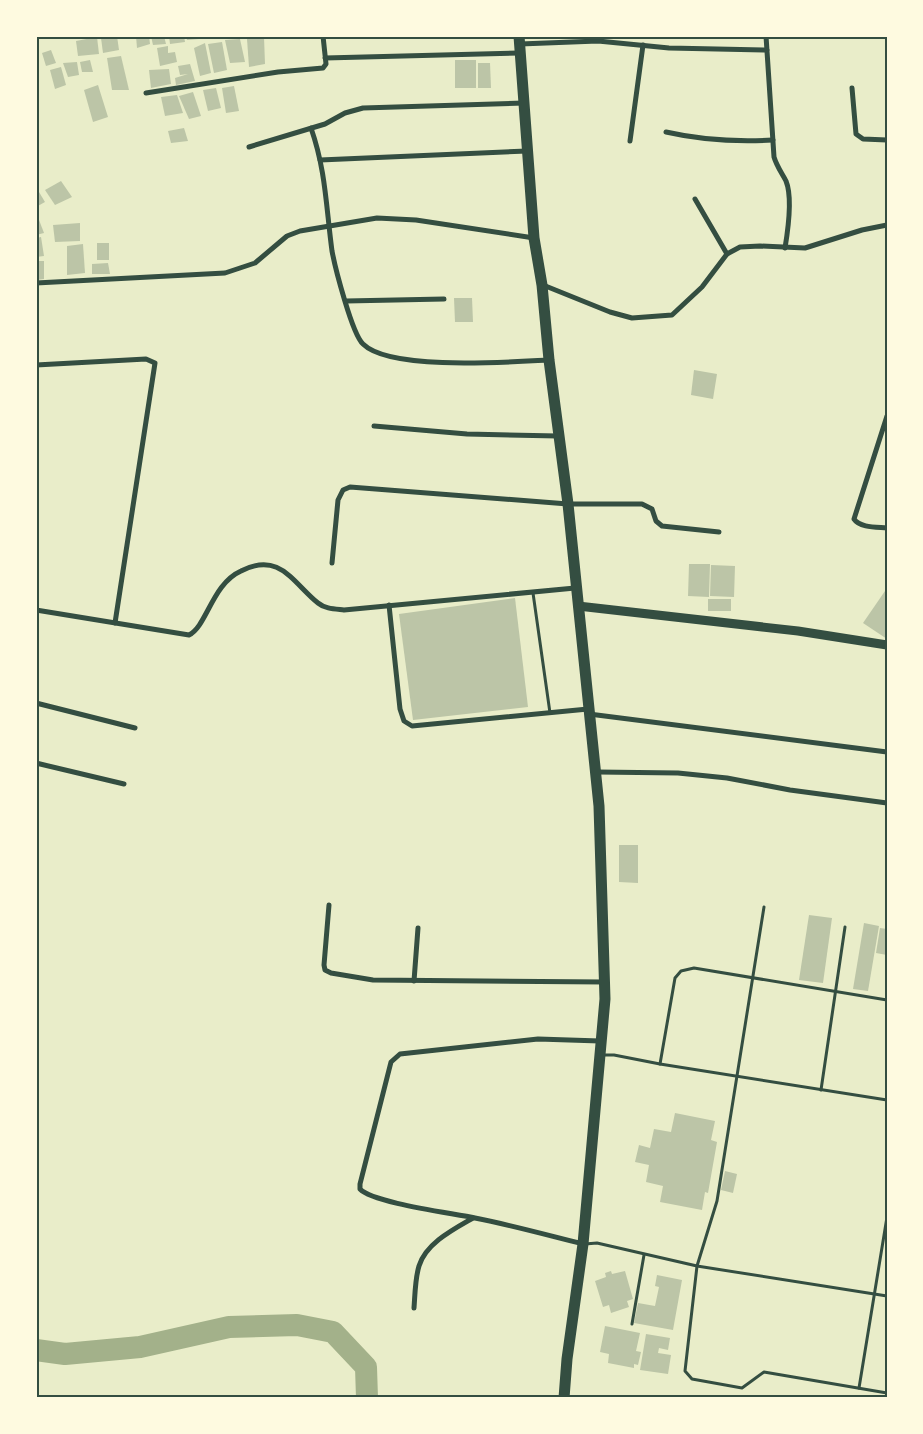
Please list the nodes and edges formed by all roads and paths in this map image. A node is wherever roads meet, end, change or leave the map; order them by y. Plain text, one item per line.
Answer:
1 (323, 36) edge
2 (766, 36) edge
3 (520, 44) edge
4 (643, 45) junction
5 (767, 50) junction
6 (325, 58) junction
7 (852, 88) dead end
8 (146, 93) dead end
9 (524, 103) junction
10 (311, 128) junction
11 (666, 132) dead end
12 (773, 140) junction
13 (887, 140) edge
14 (630, 141) dead end
15 (249, 147) dead end
16 (528, 151) junction
17 (320, 160) junction
18 (695, 199) dead end
19 (330, 224) junction
20 (887, 225) edge
21 (534, 238) junction
22 (785, 248) junction
23 (727, 254) junction
24 (36, 283) edge
25 (542, 285) junction
26 (444, 299) dead end
27 (346, 301) junction
28 (549, 360) junction
29 (36, 365) edge
30 (887, 416) edge
31 (374, 426) dead end
32 (559, 436) junction
33 (568, 504) junction
34 (887, 528) edge
35 (718, 532) dead end
36 (332, 564) dead end
37 (575, 588) junction
38 (532, 593) junction
39 (389, 605) junction
40 (578, 606) junction
41 (36, 610) edge
42 (115, 623) junction
43 (887, 645) edge
44 (36, 703) edge
45 (588, 712) junction
46 (550, 713) junction
47 (135, 728) dead end
48 (887, 752) edge
49 (36, 763) edge
50 (598, 772) junction
51 (124, 784) dead end
52 (887, 803) edge
53 (330, 905) dead end
54 (764, 906) dead end
55 (846, 927) dead end
56 (418, 928) dead end
57 (752, 977) junction
58 (414, 981) junction
59 (604, 982) junction
60 (837, 992) junction
61 (887, 1000) edge
62 (601, 1041) junction
63 (600, 1055) junction
64 (660, 1064) junction
65 (737, 1076) junction
66 (821, 1090) junction
67 (887, 1100) edge
68 (887, 1217) edge
69 (474, 1218) junction
70 (584, 1244) junction
71 (644, 1254) junction
72 (697, 1266) junction
73 (874, 1294) junction
74 (887, 1296) edge
75 (414, 1308) dead end
76 (632, 1324) dead end
77 (859, 1388) junction
78 (887, 1393) edge
79 (564, 1398) edge

1 - 6 street
2 - 5 street
3 - 4 street
3 - 6 street
3 - 9 highway
4 - 5 street
4 - 14 street
5 - 12 street
6 - 8 street
7 - 13 street
9 - 10 street
9 - 16 highway
10 - 15 street
10 - 17 street
11 - 12 street
12 - 22 street
16 - 17 street
16 - 21 highway
17 - 19 street
18 - 23 street
19 - 21 street
19 - 24 street
19 - 27 street
20 - 22 street
21 - 25 highway
22 - 23 street
23 - 25 street
25 - 28 highway
26 - 27 street
27 - 28 street
28 - 32 highway
29 - 42 street
30 - 34 street
31 - 32 street
32 - 33 highway
33 - 35 street
33 - 36 street
33 - 37 highway
37 - 38 street
37 - 40 highway
38 - 39 street
38 - 46 lane
39 - 42 street
39 - 46 street
40 - 43 street
40 - 45 highway
41 - 42 street
44 - 47 street
45 - 46 street
45 - 48 street
45 - 50 highway
49 - 51 street
50 - 52 street
50 - 59 highway
53 - 58 street
54 - 57 lane
55 - 60 lane
56 - 58 street
57 - 60 lane
57 - 64 lane
57 - 65 lane
58 - 59 street
59 - 62 highway
60 - 61 lane
60 - 66 lane
62 - 63 highway
62 - 69 street
63 - 64 lane
63 - 70 highway
64 - 65 lane
65 - 66 lane
65 - 72 lane
66 - 67 lane
68 - 73 lane
69 - 70 street
69 - 75 street
70 - 71 lane
70 - 79 highway
71 - 72 lane
71 - 76 lane
72 - 73 lane
72 - 77 lane
73 - 74 lane
73 - 77 lane
77 - 78 lane

